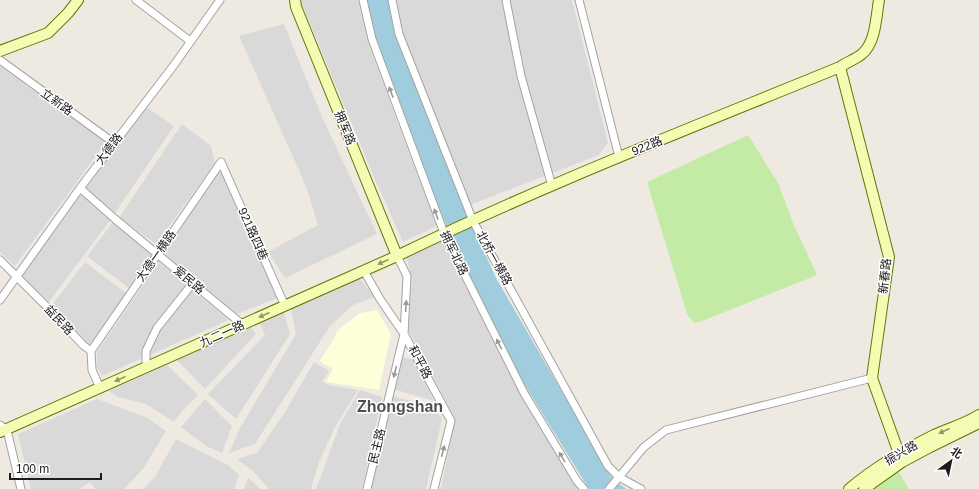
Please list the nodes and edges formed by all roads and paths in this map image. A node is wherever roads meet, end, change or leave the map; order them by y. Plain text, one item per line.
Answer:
1 (78, 0) edge
2 (136, 0) edge
3 (220, 0) edge
4 (295, 0) edge
5 (363, 0) edge
6 (392, 0) edge
7 (506, 0) edge
8 (579, 0) edge
9 (880, 0) edge
10 (190, 41) junction
11 (0, 51) edge
12 (0, 60) edge
13 (840, 67) junction
14 (114, 143) junction
15 (619, 157) junction
16 (221, 162) joint
17 (552, 186) junction
18 (80, 188) junction
19 (473, 221) junction
20 (444, 234) junction
21 (157, 254) junction
22 (397, 256) junction
23 (0, 260) edge
24 (364, 271) junction
25 (17, 277) junction
26 (192, 283) junction
27 (0, 300) edge
28 (285, 306) junction
29 (243, 325) junction
30 (404, 334) junction
31 (91, 351) junction
32 (146, 368) junction
33 (872, 378) junction
34 (100, 388) junction
35 (979, 415) edge
36 (979, 423) edge
37 (2, 429) edge
38 (900, 458) junction
39 (619, 477) junction
40 (21, 489) edge
41 (367, 489) edge
42 (434, 489) edge
43 (584, 489) edge
44 (609, 489) edge
45 (641, 489) edge
46 (849, 489) edge
47 (864, 489) edge

1 - 11 street
2 - 10 street
3 - 10 street, 大德路
4 - 22 street, 拥军路
20 -> 5 street, 拥军北路
6 - 19 street, 北桥一横路
7 - 17 street
8 - 15 street
9 - 13 street, 922路
10 - 14 street, 大德路
12 - 14 street, 立新路
13 - 15 street, 922路
13 - 33 street, 新春路
14 - 18 street, 大德路
15 - 17 street, 922路
16 - 21 street, 大德一横路
16 - 28 street, 921路四巷
17 - 19 street, 922路
18 - 21 street, 爱民路
18 - 25 street, 大德路
19 - 20 street, 922路
19 - 39 street, 北桥一横路
20 - 22 street, 九二一路
43 -> 20 street, 拥军北路
21 - 26 street, 爱民路
21 - 31 street, 大德一横路
22 -> 24 street, 九二一路
30 -> 22 street, 和平路
23 - 25 street, 益民路
24 - 28 street, 九二一路
24 - 30 street
25 - 27 street, 大德路
25 - 31 street, 益民路
26 - 29 street, 爱民路
26 - 32 street
28 -> 29 street, 九二一路
29 - 32 street, 九二一路
30 -> 41 street, 民主路
42 -> 30 street, 和平路
31 - 34 street
32 -> 34 street, 九二一路
33 - 38 street, 新春路
33 - 39 street
34 - 37 street, 九二一路
35 -> 38 street, 振兴路
36 - 38 street, 振兴路
37 - 40 street
38 - 46 street, 振兴路
38 - 47 street, 振兴路
39 - 44 street
39 - 45 street, 北桥一横路

